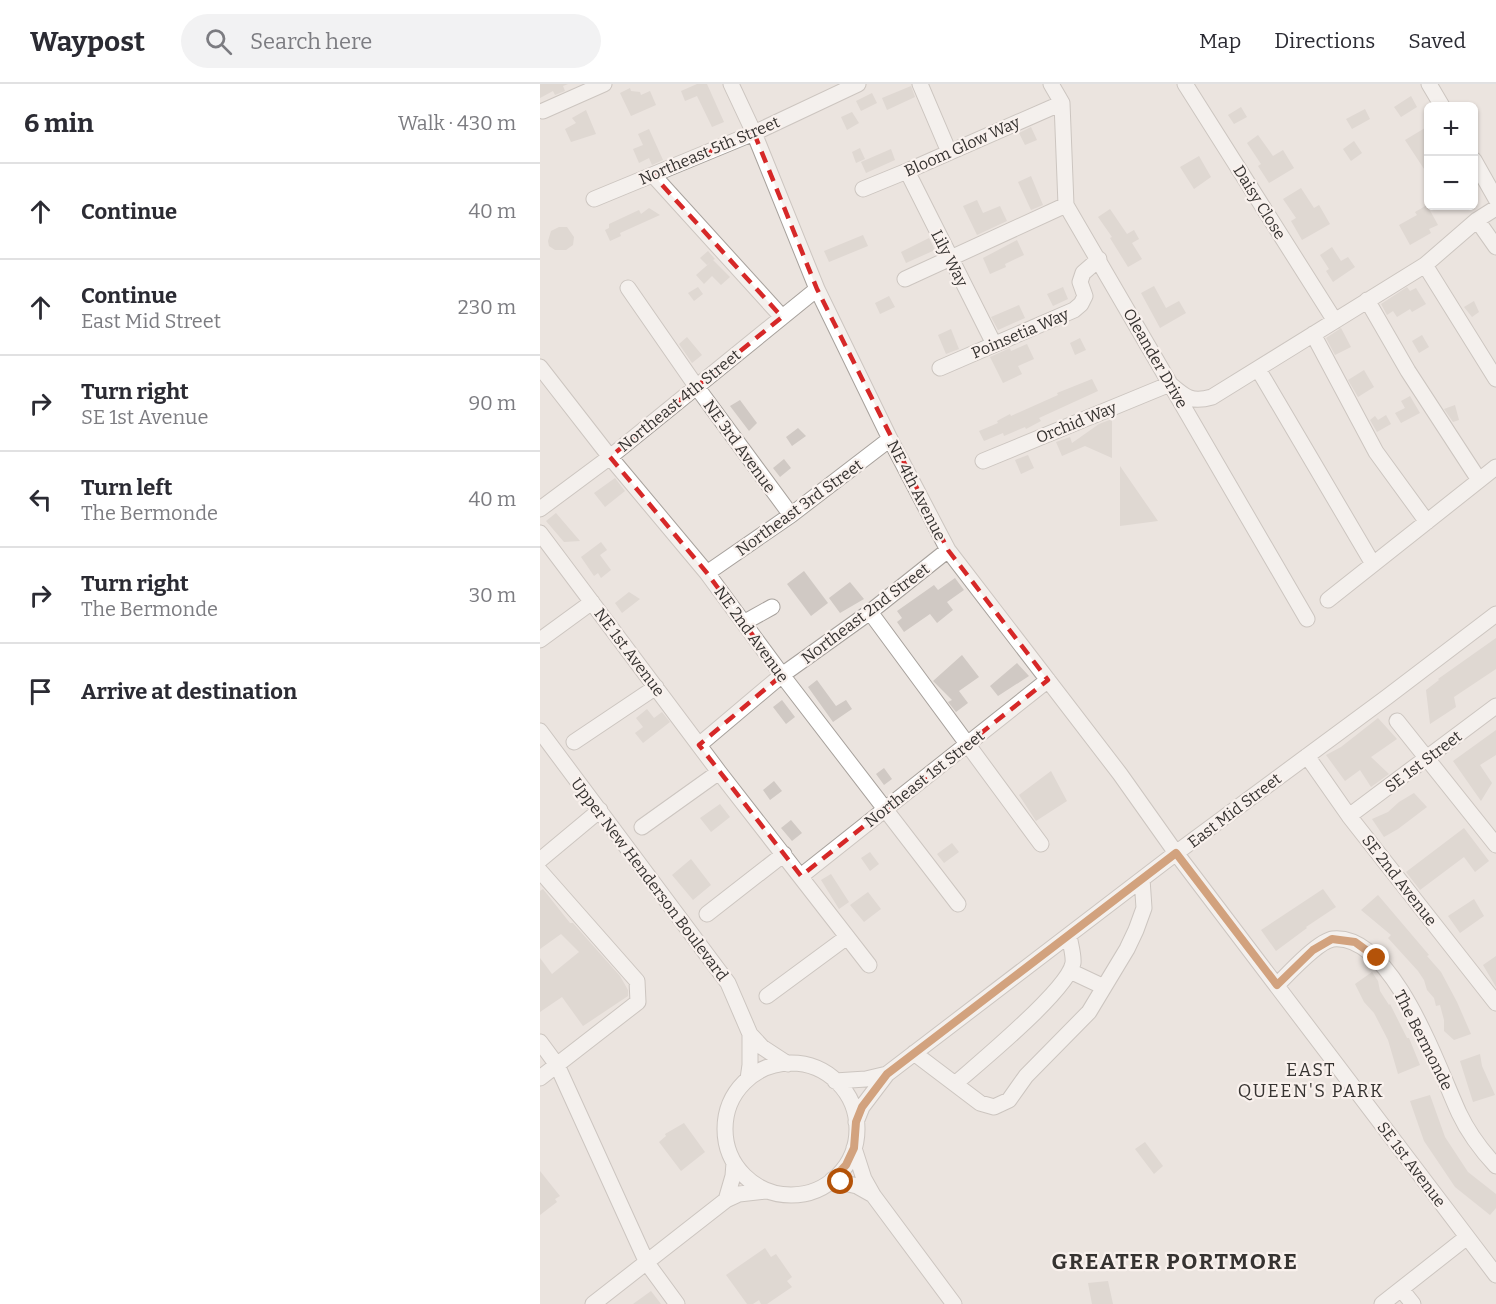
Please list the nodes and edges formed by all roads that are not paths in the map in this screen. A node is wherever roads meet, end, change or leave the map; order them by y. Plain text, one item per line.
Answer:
1 (604, 84) edge
2 (731, 84) edge
3 (858, 84) edge
4 (920, 84) edge
5 (1051, 84) edge
6 (1185, 84) edge
7 (1429, 84) edge
8 (1440, 102) edge
9 (1062, 103) junction
10 (543, 111) dead end
11 (754, 133) junction
12 (949, 152) junction
13 (1478, 168) edge
14 (907, 171) junction
15 (653, 175) junction
16 (863, 189) dead end
17 (594, 199) dead end
18 (1496, 199) edge
19 (1066, 205) junction
20 (1496, 208) edge
21 (1477, 220) junction
22 (1496, 247) edge
23 (951, 259) junction
24 (1099, 259) junction
25 (1425, 264) junction
26 (905, 279) dead end
27 (628, 288) dead end
28 (817, 289) junction
29 (1368, 300) junction
30 (782, 317) junction
31 (1335, 321) junction
32 (1313, 334) junction
33 (994, 344) junction
34 (541, 367) edge
35 (940, 368) dead end
36 (1258, 369) junction
37 (1496, 379) edge
38 (1170, 384) junction
39 (696, 386) junction
40 (890, 439) junction
41 (610, 457) junction
42 (983, 461) dead end
43 (1496, 466) edge
44 (1479, 480) junction
45 (540, 509) edge
46 (791, 515) junction
47 (1427, 522) junction
48 (540, 533) edge
49 (948, 550) junction
50 (1373, 564) junction
51 (707, 573) junction
52 (1328, 600) dead end
53 (592, 602) junction
54 (772, 607) dead end
55 (870, 612) junction
56 (1496, 614) edge
57 (1307, 618) dead end
58 (745, 622) junction
59 (540, 640) edge
60 (782, 675) junction
61 (1048, 680) junction
62 (656, 687) junction
63 (1496, 706) edge
64 (1397, 721) dead end
65 (540, 731) edge
66 (574, 742) dead end
67 (968, 744) junction
68 (699, 746) junction
69 (1307, 756) junction
70 (1428, 758) junction
71 (719, 772) junction
72 (885, 809) junction
73 (600, 810) junction
74 (1349, 816) junction
75 (642, 827) dead end
76 (1041, 844) dead end
77 (1496, 845) edge
78 (1176, 853) junction
79 (784, 854) junction
80 (540, 860) edge
81 (540, 871) edge
82 (801, 876) junction
83 (1142, 879) junction
84 (958, 903) dead end
85 (707, 914) dead end
86 (1069, 935) junction
87 (848, 937) junction
88 (869, 965) dead end
89 (1070, 971) junction
90 (1277, 985) junction
91 (1104, 987) junction
92 (767, 996) dead end
93 (1496, 1003) edge
94 (750, 1034) junction
95 (540, 1042) edge
96 (914, 1053) junction
97 (788, 1064) junction
98 (557, 1065) junction
99 (887, 1074) junction
100 (540, 1078) edge
101 (748, 1079) junction
102 (835, 1081) junction
103 (956, 1083) junction
104 (856, 1122) junction
105 (854, 1148) junction
106 (734, 1163) junction
107 (1496, 1166) edge
108 (832, 1180) junction
109 (766, 1191) junction
110 (873, 1195) junction
111 (726, 1200) junction
112 (1467, 1237) junction
113 (647, 1263) junction
114 (1496, 1275) edge
115 (1401, 1289) junction
116 (593, 1304) edge
117 (677, 1304) edge
118 (954, 1304) edge
119 (1382, 1304) edge
120 (1413, 1304) edge

1 - 10 street
2 - 11 street, NE 4th Avenue
3 - 11 street, Northeast 5th Street
4 - 12 street
5 - 9 street, Oleander Drive
6 - 31 street, Daisy Close
7 - 8 street
9 - 12 street, Bloom Glow Way
9 - 19 street, Oleander Drive
11 - 15 street, Northeast 5th Street
11 - 28 street, NE 4th Avenue
12 - 14 street, Bloom Glow Way
13 - 18 street
14 - 16 street, Bloom Glow Way
14 - 23 street, Lily Way
15 - 17 street, Northeast 5th Street
15 - 30 street
19 - 23 street
19 - 24 street, Oleander Drive
20 - 21 street
21 - 22 street
21 - 25 street
23 - 26 street
23 - 33 street, Lily Way
24 - 33 street, Poinsetia Way
24 - 38 street, Oleander Drive
25 - 29 street
25 - 37 street
27 - 39 street, NE 3rd Avenue
28 - 30 street, Northeast 4th Street
28 - 40 street, NE 4th Avenue
29 - 31 street
29 - 44 street
30 - 39 street, Northeast 4th Street
31 - 32 street
32 - 36 street
32 - 47 street
33 - 35 street, Poinsetia Way
34 - 41 street, NE 2nd Avenue
36 - 38 street
36 - 50 street
38 - 42 street, Orchid Way
38 - 57 street, Oleander Drive
39 - 41 street, Northeast 4th Street
39 - 46 street, NE 3rd Avenue
40 - 46 street, Northeast 3rd Street
40 - 49 street, NE 4th Avenue
41 - 45 street, Northeast 4th Street
41 - 51 street, NE 2nd Avenue
43 - 44 street
44 - 47 street
46 - 51 street, Northeast 3rd Street
47 - 50 street
48 - 53 street, NE 1st Avenue
49 - 55 street, Northeast 2nd Street
49 - 61 street, NE 4th Avenue
50 - 52 street
51 - 58 street, NE 2nd Avenue
53 - 59 street
53 - 62 street, NE 1st Avenue
54 - 58 street
55 - 60 street, Northeast 2nd Street
55 - 67 street
56 - 69 street, East Mid Street
58 - 60 street, NE 2nd Avenue
60 - 68 street, Northeast 2nd Street
60 - 72 street, NE 2nd Avenue
61 - 67 street, Northeast 1st Street
61 - 78 street, NE 4th Avenue
62 - 66 street
62 - 68 street, NE 1st Avenue
63 - 70 street, SE 1st Street
64 - 70 street
65 - 73 street, Upper New Henderson Boulevard
67 - 72 street, Northeast 1st Street
67 - 76 street
68 - 71 street, NE 1st Avenue
69 - 74 street, SE 2nd Avenue
69 - 78 street, East Mid Street
70 - 74 street, SE 1st Street
70 - 77 street
71 - 75 street
71 - 79 street, NE 1st Avenue
72 - 82 street, Northeast 1st Street
72 - 84 street, NE 2nd Avenue
73 - 80 street
73 - 94 street, Upper New Henderson Boulevard
74 - 93 street, SE 2nd Avenue
78 - 83 street, East Mid Street
78 - 90 street, SE 1st Avenue
79 - 82 street, NE 1st Avenue
79 - 85 street
81 - 98 street
82 - 87 street, NE 1st Avenue
83 - 86 street, East Mid Street
83 - 91 street
86 - 89 street
86 - 96 street, East Mid Street
87 - 88 street, NE 1st Avenue
87 - 92 street
89 - 91 street
89 - 103 street
90 - 107 street, The Bermonde
90 - 112 street, SE 1st Avenue
91 - 103 street
94 - 97 street, Upper New Henderson Boulevard
94 - 101 street, Upper New Henderson Boulevard
95 - 98 street
96 - 99 street, East Mid Street
96 - 103 street
97 - 101 street
97 - 102 street
98 - 100 street
98 - 113 street
99 - 102 street, East Mid Street
99 - 104 street, East Mid Street
101 - 106 street
102 - 104 street
104 - 105 street
105 - 108 street
105 - 110 street
106 - 109 street
106 - 111 street
108 - 109 street
108 - 110 street
109 - 111 street
110 - 118 street
111 - 113 street
112 - 114 street, SE 1st Avenue
112 - 115 street
113 - 116 street
113 - 117 street
115 - 119 street
115 - 120 street

